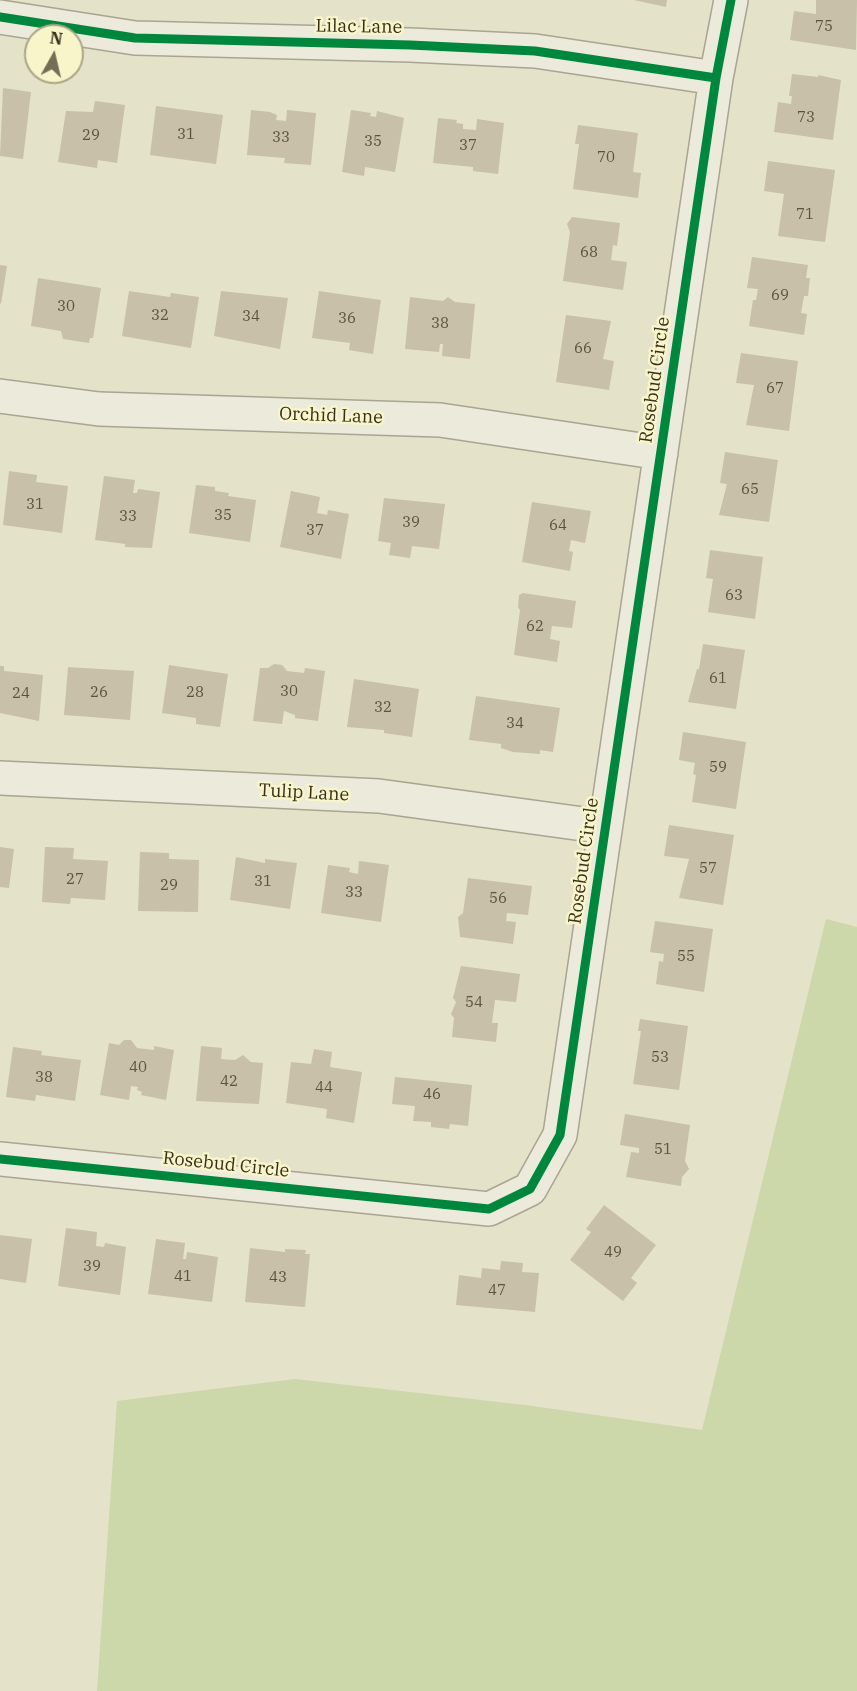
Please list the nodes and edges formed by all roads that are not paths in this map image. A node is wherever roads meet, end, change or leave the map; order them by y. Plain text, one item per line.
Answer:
1 (731, 0) edge
2 (0, 17) edge
3 (716, 78) junction
4 (0, 396) edge
5 (661, 453) junction
6 (0, 778) edge
7 (605, 827) junction
8 (0, 1159) edge

1 - 3 street, Rosebud Circle
2 - 3 street, Lilac Lane
3 - 5 street, Rosebud Circle
4 - 5 street, Orchid Lane
5 - 7 street, Rosebud Circle
6 - 7 street, Tulip Lane
7 - 8 street, Rosebud Circle

